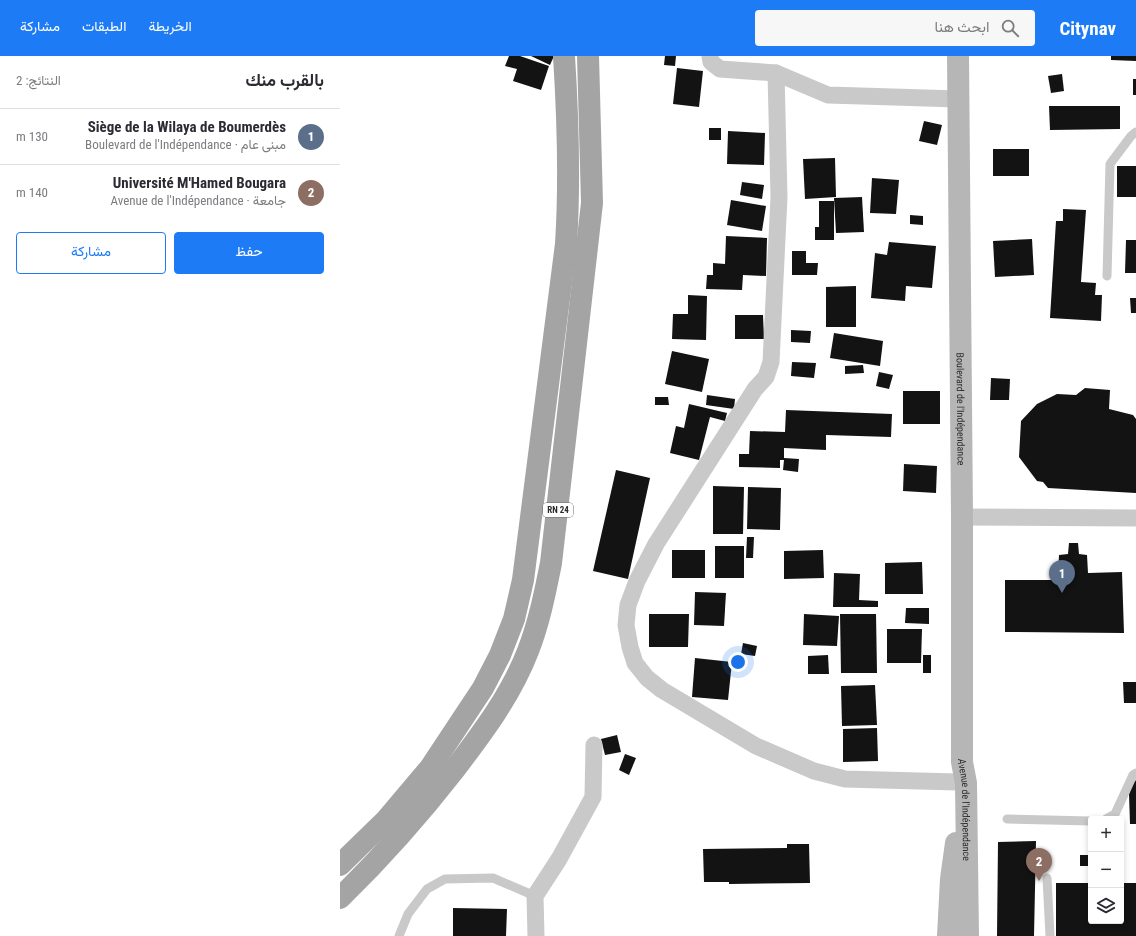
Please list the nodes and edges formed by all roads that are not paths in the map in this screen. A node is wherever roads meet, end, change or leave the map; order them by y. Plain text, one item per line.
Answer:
1 (564, 56) edge
2 (588, 56) edge
3 (710, 56) edge
4 (958, 56) edge
5 (776, 73) junction
6 (958, 99) junction
7 (1136, 132) edge
8 (1108, 276) dead end
9 (962, 517) junction
10 (1136, 518) edge
11 (594, 745) dead end
12 (959, 772) junction
13 (1136, 773) edge
14 (1111, 816) edge
15 (1007, 819) dead end
16 (1088, 821) edge
17 (340, 865) edge
18 (1047, 878) dead end
19 (535, 896) junction
20 (340, 898) edge
21 (399, 936) edge
22 (536, 936) edge
23 (948, 936) edge
24 (968, 936) edge
25 (1050, 936) edge

1 - 17 main road, RN 24
2 - 20 main road, RN 24
3 - 5 street
4 - 6 main road, Boulevard de l'Indépendance
5 - 6 street
5 - 12 street
6 - 9 main road, Boulevard de l'Indépendance
7 - 8 lane
9 - 10 street
9 - 12 main road, Boulevard de l'Indépendance
11 - 19 street
12 - 23 main road, Avenue de l'Indépendance
12 - 24 main road, Avenue de l'Indépendance
13 - 14 lane
15 - 16 lane
18 - 25 lane
19 - 21 lane
19 - 22 street

